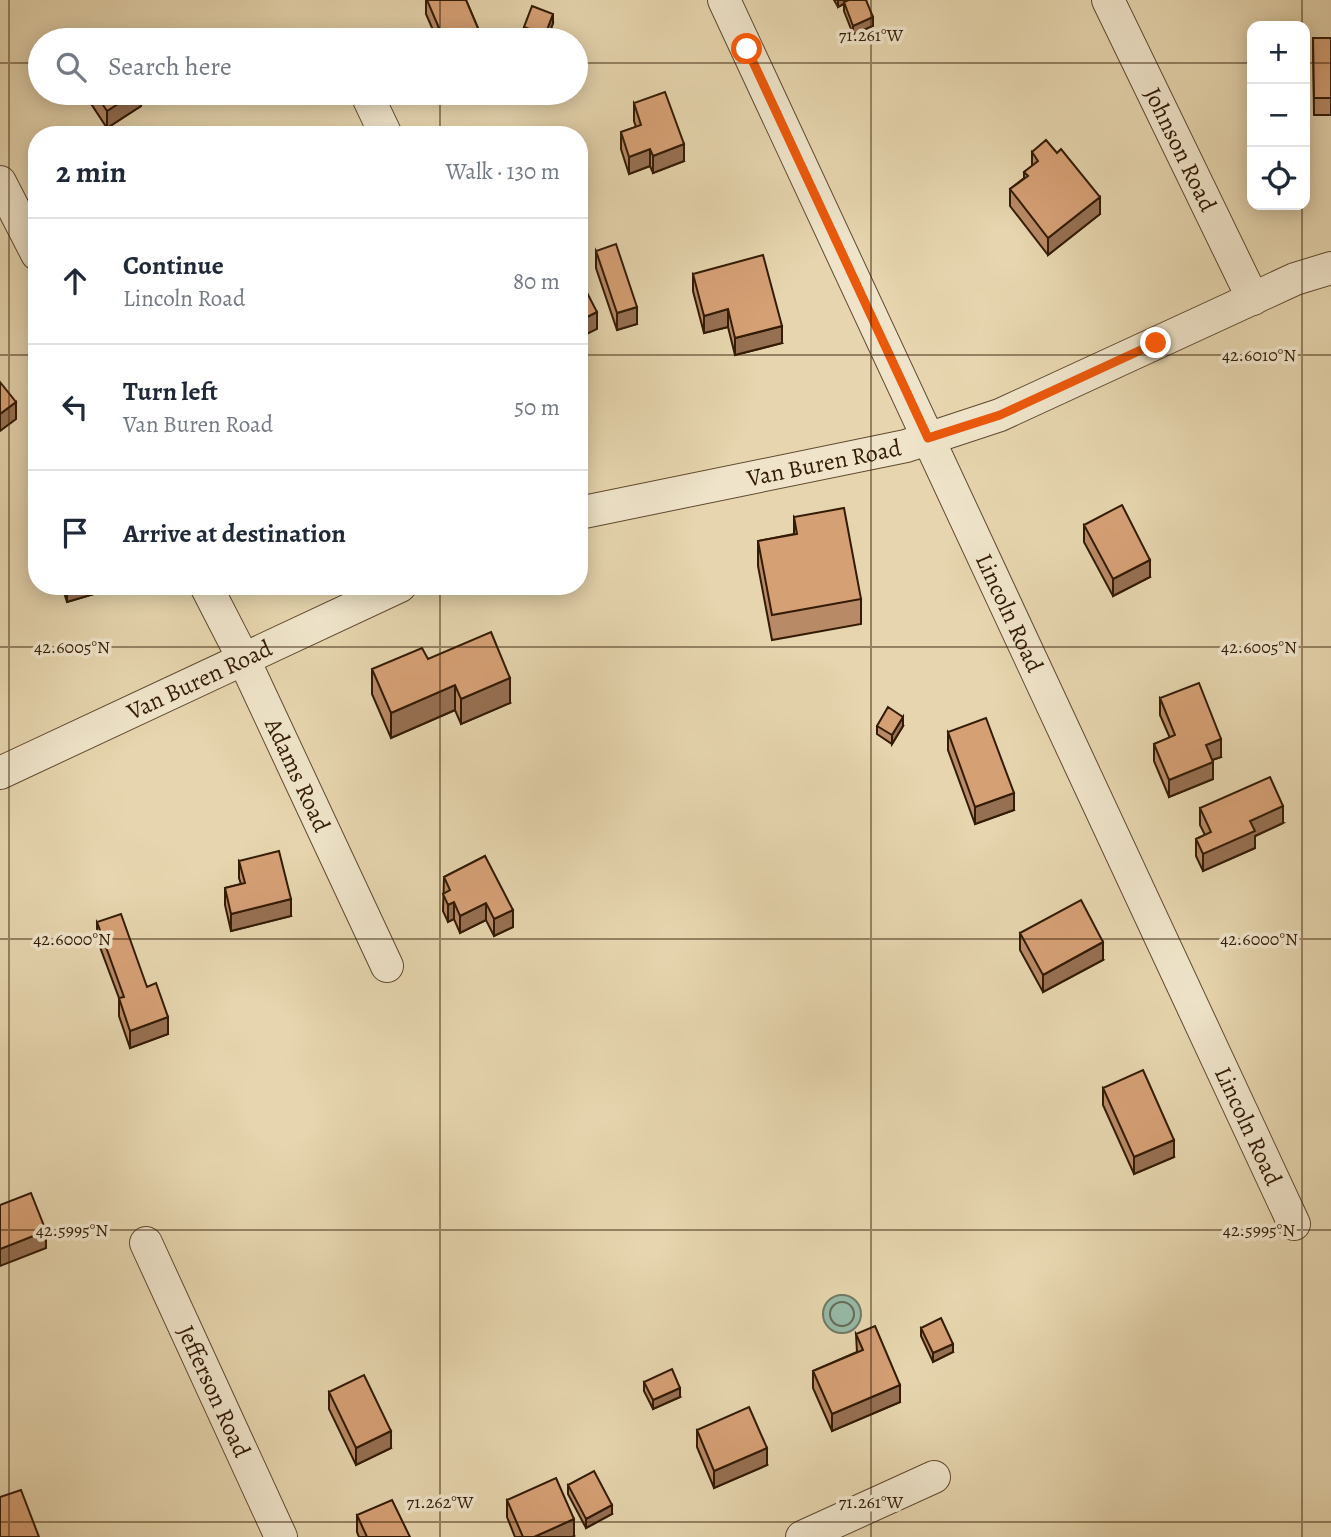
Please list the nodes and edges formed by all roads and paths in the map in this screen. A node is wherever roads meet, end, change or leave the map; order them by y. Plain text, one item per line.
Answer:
1 (724, 0) edge
2 (1108, 0) edge
3 (372, 105) edge
4 (382, 126) edge
5 (0, 183) edge
6 (28, 237) edge
7 (1331, 268) edge
8 (1253, 299) junction
9 (928, 438) junction
10 (588, 511) edge
11 (211, 595) edge
12 (381, 595) edge
13 (244, 660) junction
14 (0, 773) edge
15 (387, 966) dead end
16 (1294, 1224) dead end
17 (146, 1243) dead end
18 (934, 1477) dead end
19 (281, 1537) edge
20 (802, 1537) edge

1 - 9 street, Lincoln Road
2 - 8 street, Johnson Road
3 - 4 street
5 - 6 street
7 - 8 street, Van Buren Road
8 - 9 street, Van Buren Road
9 - 10 street, Van Buren Road
9 - 16 street, Lincoln Road
11 - 13 street, Adams Road
12 - 13 street, Van Buren Road
13 - 14 street, Van Buren Road
13 - 15 street, Adams Road
17 - 19 street, Jefferson Road
18 - 20 street

